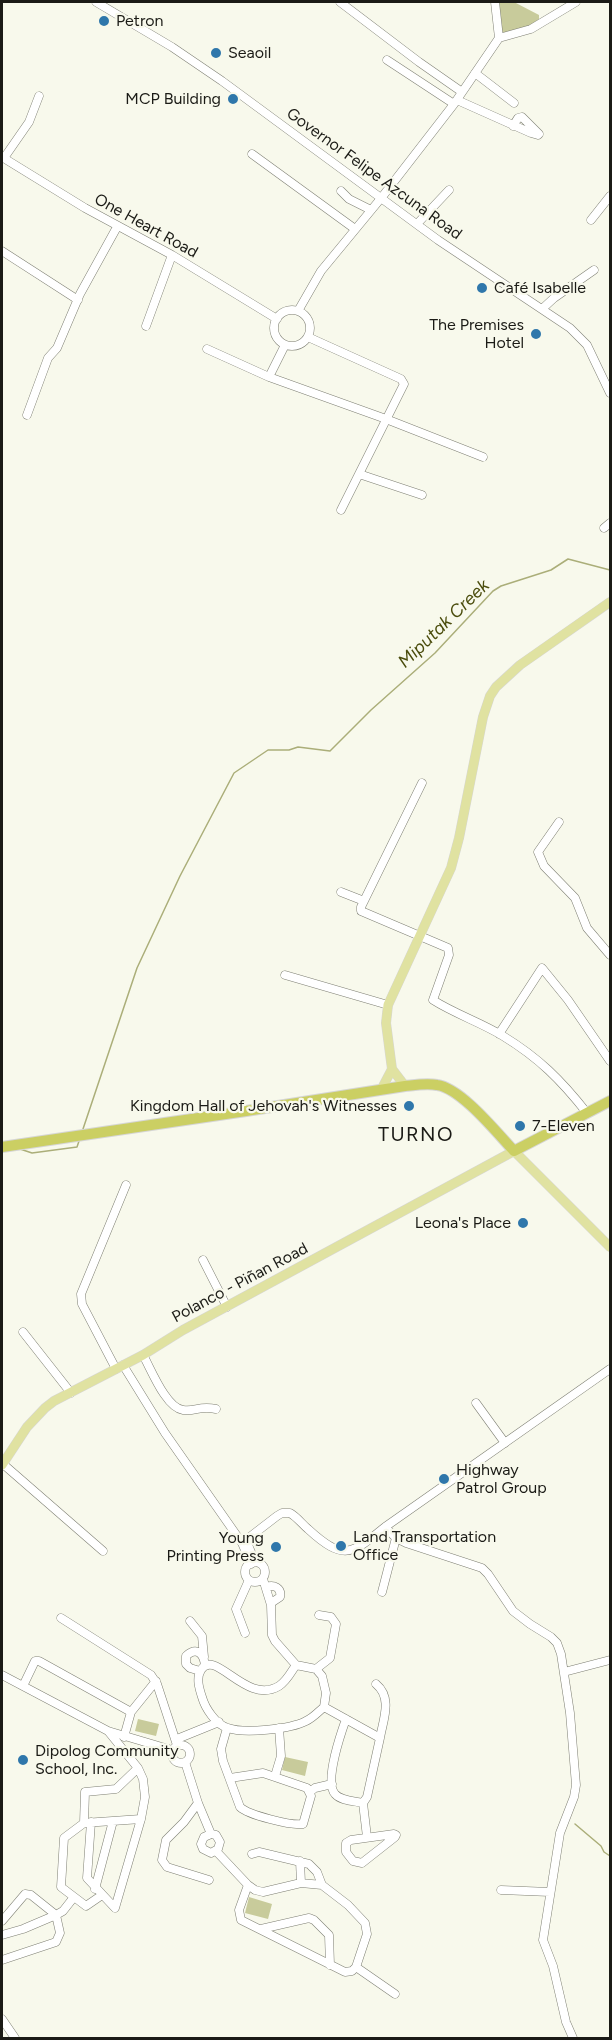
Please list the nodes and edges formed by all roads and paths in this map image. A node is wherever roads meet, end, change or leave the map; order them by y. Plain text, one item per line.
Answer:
1 (340, 2) edge
2 (495, 2) edge
3 (576, 2) edge
4 (101, 3) edge
5 (499, 38) junction
6 (387, 60) dead end
7 (475, 73) junction
8 (462, 92) junction
9 (39, 96) dead end
10 (455, 102) junction
11 (514, 103) dead end
12 (513, 126) dead end
13 (252, 154) dead end
14 (3, 158) edge
15 (449, 190) dead end
16 (341, 191) dead end
17 (610, 195) edge
18 (382, 197) junction
19 (371, 210) junction
20 (591, 219) dead end
21 (417, 224) junction
22 (117, 227) junction
23 (356, 229) junction
24 (2, 251) edge
25 (172, 255) junction
26 (594, 270) dead end
27 (78, 300) junction
28 (543, 309) junction
29 (298, 311) junction
30 (277, 319) junction
31 (146, 326) dead end
32 (308, 337) junction
33 (285, 345) junction
34 (207, 349) dead end
35 (269, 377) junction
36 (610, 393) edge
37 (27, 415) dead end
38 (387, 419) junction
39 (483, 457) dead end
40 (359, 474) junction
41 (422, 495) dead end
42 (341, 510) dead end
43 (610, 602) edge
44 (422, 783) dead end
45 (559, 822) dead end
46 (341, 892) dead end
47 (364, 901) junction
48 (420, 936) junction
49 (610, 955) edge
50 (285, 975) dead end
51 (388, 1005) junction
52 (499, 1034) junction
53 (610, 1061) edge
54 (392, 1069) junction
55 (405, 1086) junction
56 (381, 1090) junction
57 (610, 1101) edge
58 (587, 1113) junction
59 (2, 1147) edge
60 (514, 1151) junction
61 (126, 1185) dead end
62 (610, 1247) edge
63 (203, 1260) dead end
64 (227, 1307) junction
65 (22, 1332) dead end
66 (143, 1354) junction
67 (119, 1367) junction
68 (610, 1369) edge
69 (71, 1393) junction
70 (476, 1403) dead end
71 (216, 1409) dead end
72 (505, 1443) junction
73 (2, 1465) edge
74 (385, 1527) junction
75 (396, 1538) junction
76 (244, 1542) junction
77 (103, 1551) dead end
78 (253, 1563) junction
79 (263, 1579) junction
80 (249, 1580) junction
81 (266, 1587) junction
82 (382, 1592) dead end
83 (271, 1603) junction
84 (318, 1615) dead end
85 (61, 1618) dead end
86 (190, 1621) dead end
87 (245, 1633) dead end
88 (610, 1660) edge
89 (203, 1665) junction
90 (296, 1665) junction
91 (316, 1669) junction
92 (564, 1671) junction
93 (2, 1675) edge
94 (156, 1681) junction
95 (376, 1684) dead end
96 (23, 1686) junction
97 (324, 1707) junction
98 (131, 1712) junction
99 (346, 1719) junction
100 (219, 1722) junction
101 (227, 1728) junction
102 (279, 1728) junction
103 (108, 1731) junction
104 (124, 1737) junction
105 (380, 1738) junction
106 (175, 1745) junction
107 (185, 1762) junction
108 (138, 1768) junction
109 (275, 1776) junction
110 (230, 1778) junction
111 (332, 1784) junction
112 (310, 1791) junction
113 (198, 1803) junction
114 (363, 1803) junction
115 (141, 1819) junction
116 (113, 1821) junction
117 (88, 1823) junction
118 (211, 1834) junction
119 (367, 1837) junction
120 (216, 1851) junction
121 (252, 1854) dead end
122 (300, 1862) junction
123 (209, 1880) dead end
124 (301, 1883) junction
125 (248, 1885) junction
126 (322, 1885) junction
127 (501, 1890) dead end
128 (99, 1892) junction
129 (550, 1892) junction
130 (74, 1897) junction
131 (56, 1915) junction
132 (2, 1921) edge
133 (261, 1929) junction
134 (2, 1935) edge
135 (2, 1960) edge
136 (330, 1965) junction
137 (356, 1967) junction
138 (395, 1994) dead end
139 (2, 2019) edge
140 (15, 2038) edge
141 (573, 2038) edge

1 - 8 street
2 - 5 street
3 - 5 street
4 - 18 street, Governor Felipe Azcuna Road
5 - 7 street
6 - 10 street
7 - 8 street
7 - 11 street
8 - 10 street
9 - 14 street
10 - 12 street
10 - 18 street
13 - 23 street
14 - 22 street, One Heart Road
15 - 21 street
16 - 19 street
17 - 20 street
18 - 19 street
18 - 21 street, Governor Felipe Azcuna Road
19 - 23 street
21 - 28 street, Governor Felipe Azcuna Road
22 - 25 street, One Heart Road
22 - 27 street
23 - 29 street
24 - 27 street
25 - 30 street, One Heart Road
25 - 31 street
26 - 28 street
27 - 37 street
28 - 36 street, Governor Felipe Azcuna Road
29 - 30 street
29 - 32 street
30 - 33 street
32 - 33 street
32 - 38 street
33 - 35 street
34 - 35 street
35 - 38 street
38 - 39 street
38 - 40 street
40 - 41 street
40 - 42 street
43 - 48 main road
44 - 47 street
45 - 49 street
46 - 47 street
47 - 48 street
48 - 51 main road
48 - 52 street
50 - 51 street
51 - 54 main road
52 - 53 street
52 - 58 street
54 - 55 main road
54 - 56 main road
55 - 56 highway
55 - 60 highway
56 - 59 highway
57 - 58 highway
58 - 60 highway
60 - 62 main road
60 - 64 main road, Polanco - Piñan Road
61 - 67 street
63 - 64 street
64 - 66 main road, Polanco - Piñan Road
65 - 69 street
66 - 67 main road, Polanco - Piñan Road
66 - 71 street
67 - 69 main road, Polanco - Piñan Road
67 - 76 street
68 - 72 street
69 - 73 main road, Polanco - Piñan Road
70 - 72 street
72 - 74 street
73 - 77 street
74 - 75 street
74 - 76 street
75 - 82 street
75 - 92 street
76 - 78 street
78 - 79 street
78 - 80 street
79 - 80 street
79 - 81 street
80 - 87 street
81 - 83 street
81 - 83 street
83 - 90 street
84 - 91 street
85 - 94 street
86 - 89 street
88 - 92 street
89 - 90 street
89 - 100 street
90 - 91 street
91 - 97 street
92 - 129 street
93 - 96 street
94 - 98 street
94 - 106 street
95 - 105 street
96 - 98 street
96 - 103 street
97 - 99 street
97 - 102 street
98 - 104 street
99 - 105 street
99 - 111 street
100 - 101 street
100 - 106 street
101 - 102 street
101 - 110 street
102 - 109 street
103 - 104 street
103 - 108 street
104 - 106 street
105 - 114 street
106 - 107 street
106 - 107 street
107 - 113 street
108 - 115 street
108 - 117 street
109 - 110 street
109 - 112 street
110 - 112 street
111 - 112 street
111 - 114 street
113 - 118 street
113 - 123 street
114 - 119 street
115 - 116 street
115 - 128 street
116 - 117 street
116 - 128 street
117 - 128 street
117 - 130 street
118 - 120 street
118 - 120 street
119 - 119 street
120 - 125 street
121 - 122 street
122 - 124 street
122 - 126 street
124 - 125 street
124 - 126 street
125 - 133 street
126 - 137 street
127 - 129 street
128 - 130 street
129 - 141 street
130 - 131 street
131 - 132 street
131 - 134 street
131 - 135 street
133 - 136 street
133 - 136 street
136 - 137 street
137 - 138 street
139 - 140 street

